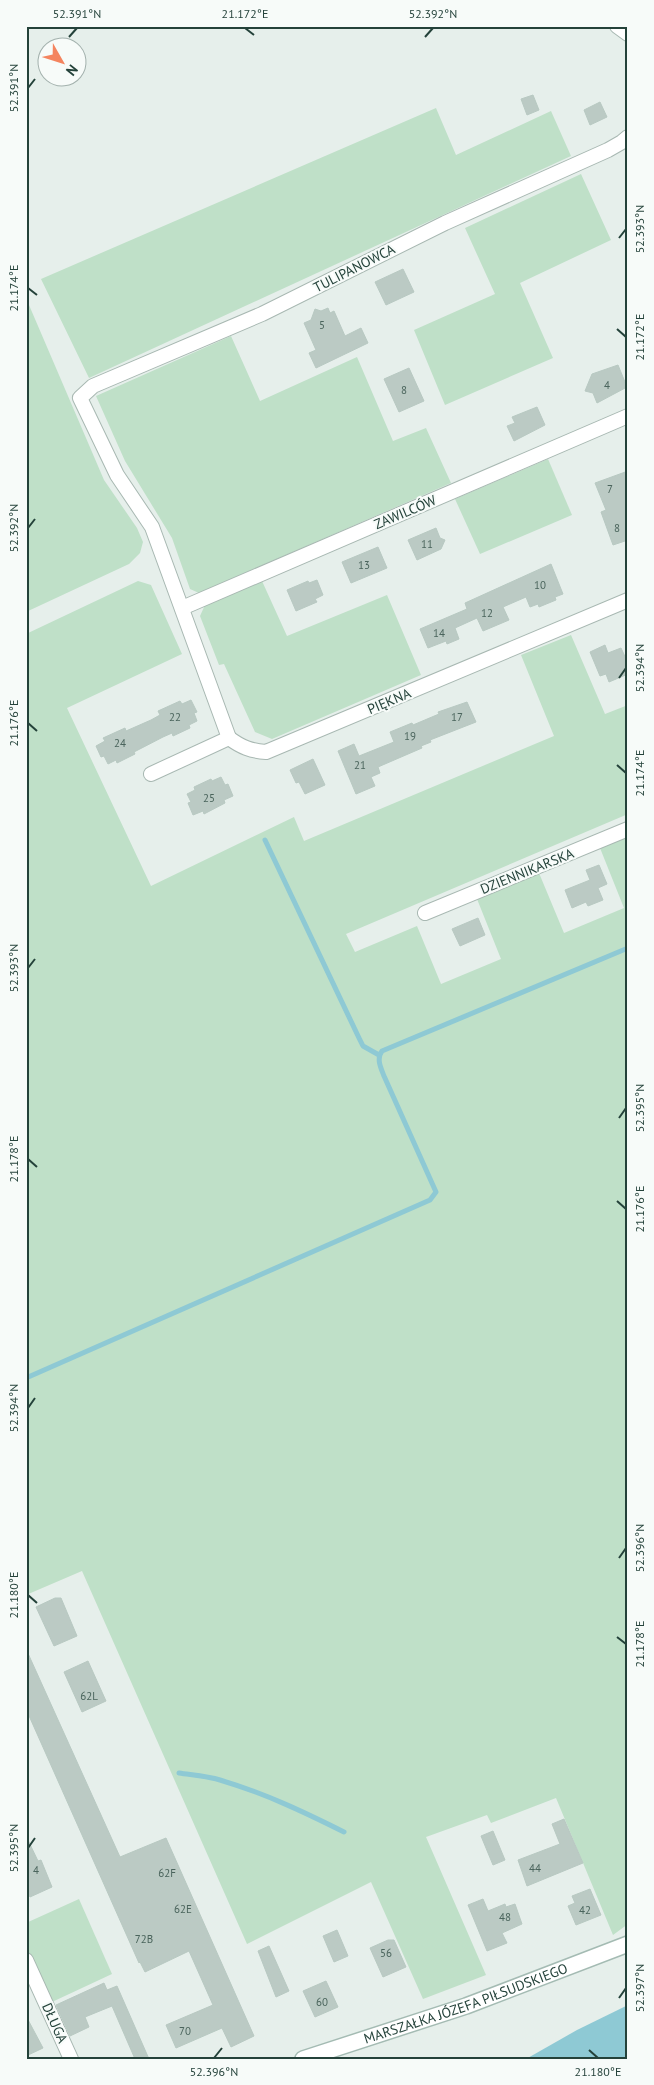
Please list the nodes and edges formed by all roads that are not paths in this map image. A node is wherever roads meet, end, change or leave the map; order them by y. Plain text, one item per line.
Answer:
1 (617, 26) edge
2 (628, 34) edge
3 (628, 137) edge
4 (628, 416) edge
5 (628, 600) edge
6 (182, 608) junction
7 (229, 738) junction
8 (151, 774) dead end
9 (628, 829) edge
10 (425, 913) dead end
11 (628, 1944) edge
12 (26, 1960) edge
13 (71, 2059) edge
14 (304, 2059) edge

1 - 2 street
3 - 6 street, TULIPANOWCA
4 - 6 street, ZAWILCÓW
5 - 7 street, PIĘKNA
6 - 7 street
7 - 8 street
9 - 10 street, DZIENNIKARSKA
11 - 14 street, MARSZAŁKA JÓZEFA PIŁSUDSKIEGO
12 - 13 street, DŁUGA

